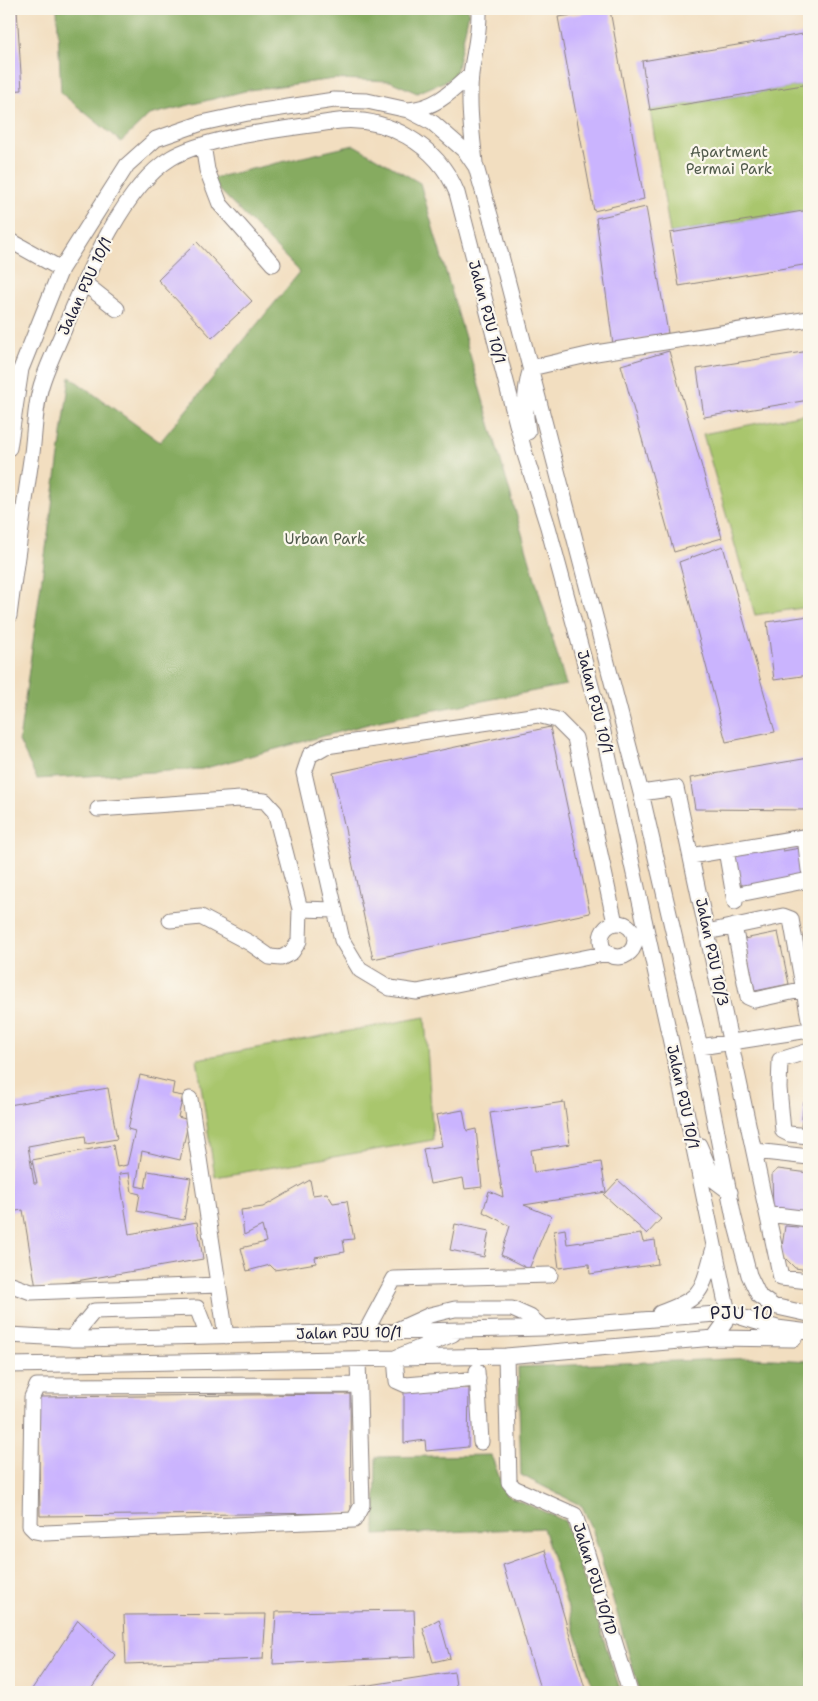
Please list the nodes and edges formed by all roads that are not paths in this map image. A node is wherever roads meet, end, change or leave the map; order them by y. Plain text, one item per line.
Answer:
1 (479, 9) edge
2 (471, 74) junction
3 (334, 100) junction
4 (408, 110) junction
5 (252, 135) junction
6 (203, 146) junction
7 (476, 167) junction
8 (9, 240) edge
9 (274, 264) dead end
10 (61, 269) junction
11 (84, 282) junction
12 (117, 309) dead end
13 (809, 319) edge
14 (531, 368) junction
15 (9, 448) edge
16 (9, 526) edge
17 (548, 526) junction
18 (16, 563) junction
19 (9, 616) edge
20 (641, 793) junction
21 (98, 809) dead end
22 (807, 837) edge
23 (726, 850) junction
24 (690, 856) junction
25 (809, 870) edge
26 (809, 880) edge
27 (300, 909) junction
28 (335, 910) junction
29 (170, 920) dead end
30 (643, 921) junction
31 (620, 924) junction
32 (734, 926) junction
33 (708, 932) junction
34 (650, 949) junction
35 (608, 953) junction
36 (629, 953) junction
37 (804, 989) junction
38 (809, 1019) edge
39 (809, 1030) edge
40 (731, 1042) junction
41 (700, 1047) junction
42 (809, 1051) edge
43 (190, 1099) dead end
44 (690, 1129) junction
45 (809, 1136) edge
46 (755, 1151) junction
47 (809, 1158) edge
48 (730, 1192) junction
49 (768, 1214) junction
50 (809, 1219) edge
51 (714, 1246) junction
52 (550, 1275) dead end
53 (809, 1281) edge
54 (9, 1284) edge
55 (218, 1285) junction
56 (728, 1313) junction
57 (809, 1314) edge
58 (640, 1320) junction
59 (543, 1328) junction
60 (461, 1330) junction
61 (391, 1332) junction
62 (809, 1332) edge
63 (364, 1333) junction
64 (9, 1335) edge
65 (208, 1336) junction
66 (226, 1336) junction
67 (714, 1338) junction
68 (71, 1339) junction
69 (809, 1340) edge
70 (506, 1356) junction
71 (477, 1357) junction
72 (394, 1358) junction
73 (358, 1359) junction
74 (152, 1363) junction
75 (9, 1369) edge
76 (478, 1379) junction
77 (151, 1384) junction
78 (358, 1385) junction
79 (481, 1442) dead end
80 (630, 1692) edge

1 - 2 street
2 - 4 street
2 - 7 street
3 - 4 street, Jalan PJU 10/1
3 - 5 street
3 - 10 street, Jalan PJU 10/1
4 - 7 street, Jalan PJU 10/1
5 - 6 street, Jalan PJU 10/1
5 - 17 street, Jalan PJU 10/1
6 - 9 street
6 - 11 street, Jalan PJU 10/1
7 - 14 street, Jalan PJU 10/1
8 - 10 street
10 - 15 street, Jalan PJU 10/1
11 - 12 street
11 - 18 street, Jalan PJU 10/1
13 - 14 street
14 - 17 street
14 - 20 street, Jalan PJU 10/1
16 - 18 street
17 - 30 street, Jalan PJU 10/1
18 - 19 street, Jalan PJU 10/1
20 - 24 street, Jalan PJU 10/3
20 - 41 street, Jalan PJU 10/1
21 - 27 street
22 - 23 street
22 - 25 street
23 - 24 street
23 - 26 street
24 - 33 street, Jalan PJU 10/3
27 - 28 street
27 - 29 street
28 - 31 street
28 - 35 street
30 - 31 street
30 - 34 street, Jalan PJU 10/1
31 - 35 street
31 - 36 street
32 - 33 street
32 - 37 street
32 - 37 street
33 - 40 street, Jalan PJU 10/3
34 - 36 street
34 - 44 street, Jalan PJU 10/1
35 - 36 street
37 - 38 street
39 - 40 street
40 - 41 street
40 - 46 street, Jalan PJU 10/3
41 - 48 street, Jalan PJU 10/1
42 - 45 street
43 - 55 street
44 - 48 street
44 - 51 street, Jalan PJU 10/1
46 - 47 street
46 - 49 street, Jalan PJU 10/3
48 - 57 street, Jalan PJU 10/1
49 - 50 street
49 - 53 street, Jalan PJU 10/3
51 - 56 street, Jalan PJU 10/1
51 - 58 street
52 - 63 street
54 - 55 street
55 - 66 street
56 - 58 street, Jalan PJU 10/1
56 - 62 street
56 - 67 street
58 - 59 street, Jalan PJU 10/1
59 - 60 street, Jalan PJU 10/1
59 - 61 street
60 - 61 street, Jalan PJU 10/1
60 - 72 street
61 - 63 street, Jalan PJU 10/1
63 - 66 street, Jalan PJU 10/1
64 - 68 street, Jalan PJU 10/1
65 - 66 street, Jalan PJU 10/1
65 - 68 street, Jalan PJU 10/1
65 - 68 street
67 - 69 street, Jalan PJU 10/1
67 - 70 street, Jalan PJU 10/1
70 - 71 street, Jalan PJU 10/1
70 - 80 street, Jalan PJU 10/1D
71 - 72 street, Jalan PJU 10/1
71 - 76 street
72 - 73 street, Jalan PJU 10/1
72 - 76 street
73 - 74 street, Jalan PJU 10/1
73 - 78 street
74 - 75 street, Jalan PJU 10/1
74 - 77 street
76 - 79 street
77 - 78 street
77 - 78 street

